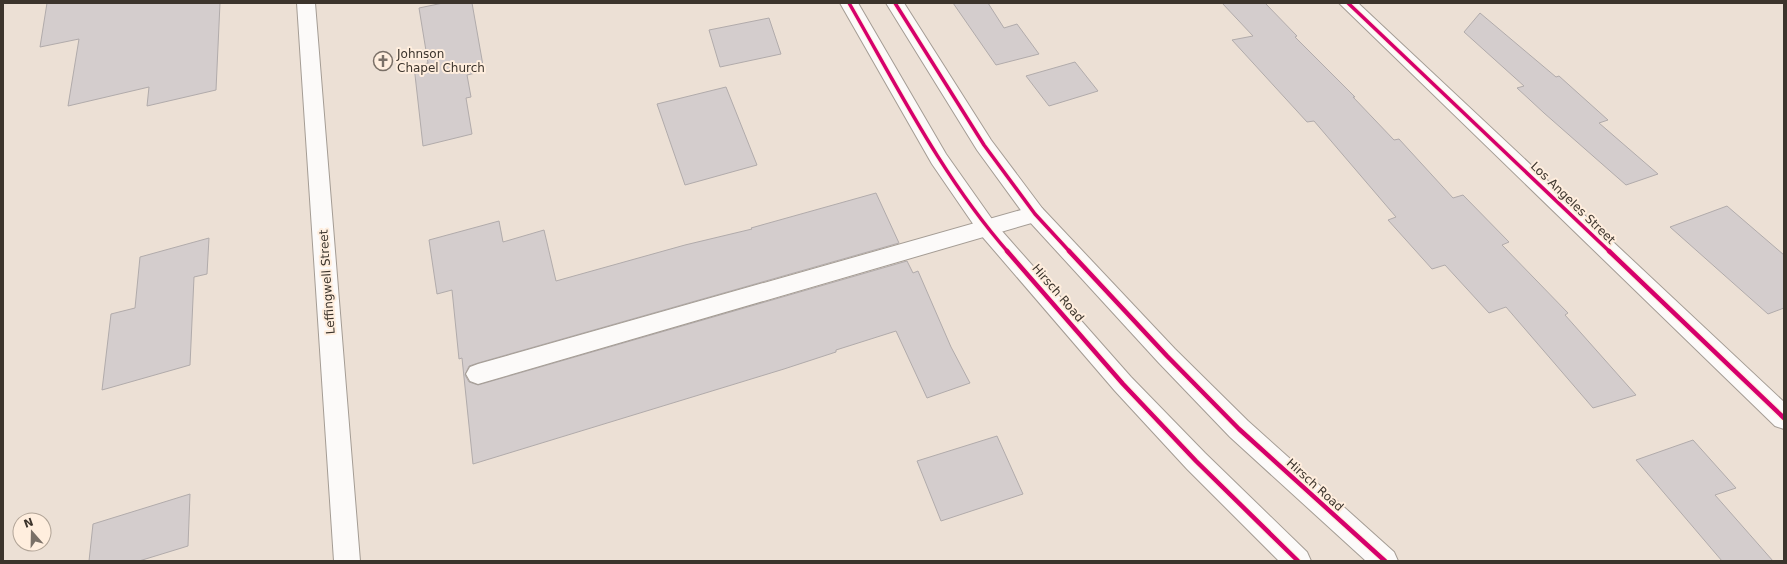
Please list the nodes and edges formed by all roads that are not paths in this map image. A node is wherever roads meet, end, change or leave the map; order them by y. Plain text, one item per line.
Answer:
1 (306, 3) edge
2 (849, 3) edge
3 (895, 3) edge
4 (1348, 3) edge
5 (1035, 214) junction
6 (987, 228) junction
7 (478, 374) dead end
8 (1784, 418) edge
9 (347, 561) edge
10 (1298, 561) edge
11 (1385, 561) edge

1 - 9 street, Leffingwell Street
2 - 6 street, Hirsch Road
3 - 5 street, Hirsch Road
4 - 8 street, Los Angeles Street
5 - 6 street
5 - 11 street, Hirsch Road
6 - 7 street
6 - 10 street, Hirsch Road

